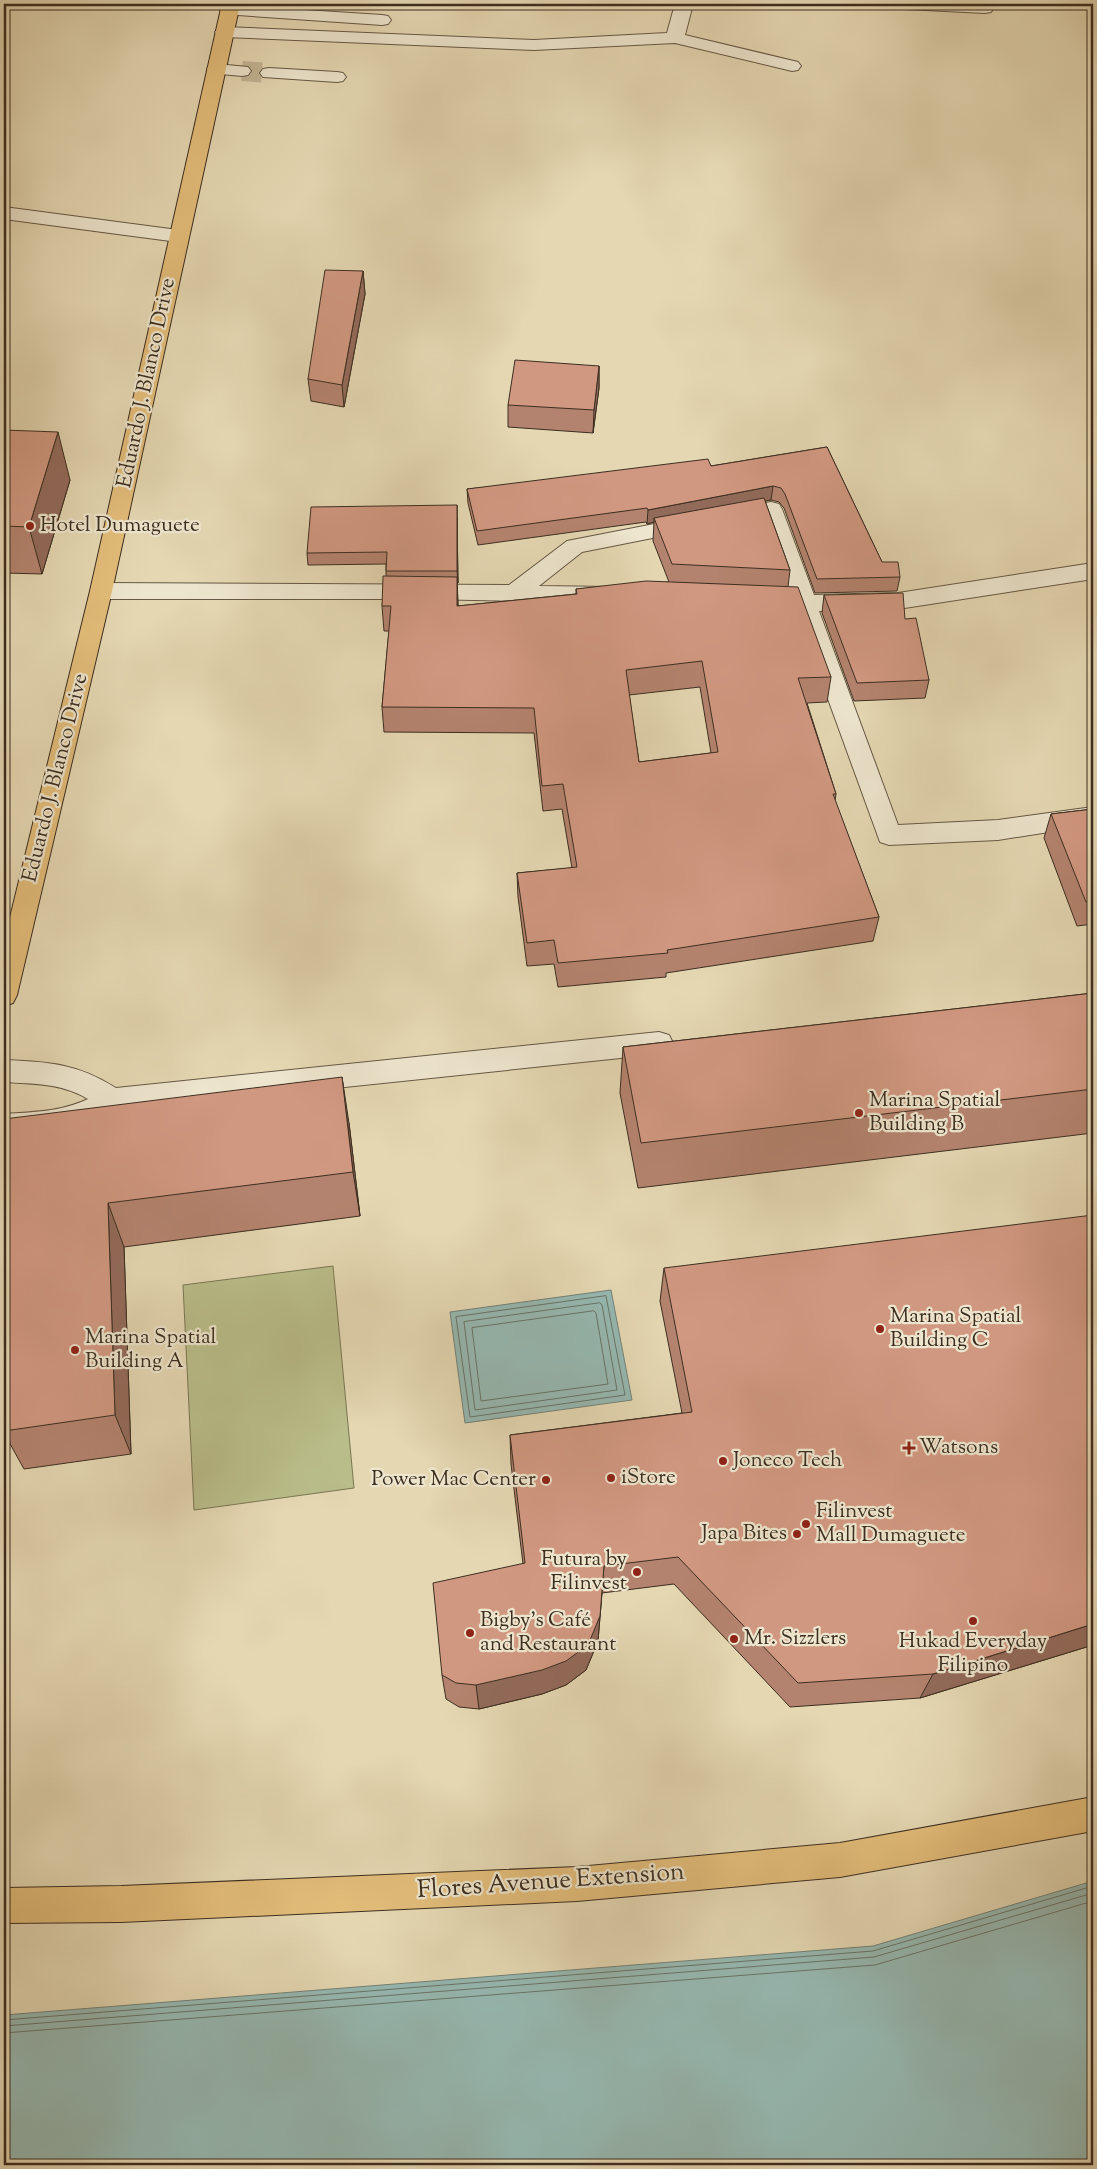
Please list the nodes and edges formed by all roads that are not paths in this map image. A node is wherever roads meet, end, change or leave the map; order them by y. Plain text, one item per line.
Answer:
1 (684, 4) edge
2 (905, 4) edge
3 (230, 7) edge
4 (985, 12) edge
5 (398, 22) dead end
6 (224, 32) junction
7 (675, 38) junction
8 (792, 66) dead end
9 (216, 69) junction
10 (242, 71) tunnel mouth
11 (269, 73) tunnel mouth
12 (337, 77) dead end
13 (4, 213) edge
14 (178, 236) junction
15 (1093, 571) edge
16 (101, 592) junction
17 (514, 593) junction
18 (634, 595) edge
19 (748, 600) edge
20 (805, 603) junction
21 (1093, 816) edge
22 (4, 995) edge
23 (687, 1040) edge
24 (4, 1070) edge
25 (112, 1100) junction
26 (4, 1126) edge
27 (1093, 1814) edge
28 (4, 1906) edge

1 - 7 street
2 - 4 street
3 - 5 street
3 - 6 main road, Eduardo J. Blanco Drive
6 - 7 street
6 - 9 main road, Eduardo J. Blanco Drive
7 - 8 street
9 - 10 street
9 - 14 main road, Eduardo J. Blanco Drive
11 - 12 street
13 - 14 street
14 - 16 main road, Eduardo J. Blanco Drive
15 - 20 street
16 - 17 street
16 - 22 main road, Eduardo J. Blanco Drive
17 - 18 street
17 - 20 street
19 - 20 street
20 - 21 street
23 - 25 street
24 - 25 street
25 - 26 street
27 - 28 main road, Flores Avenue Extension

